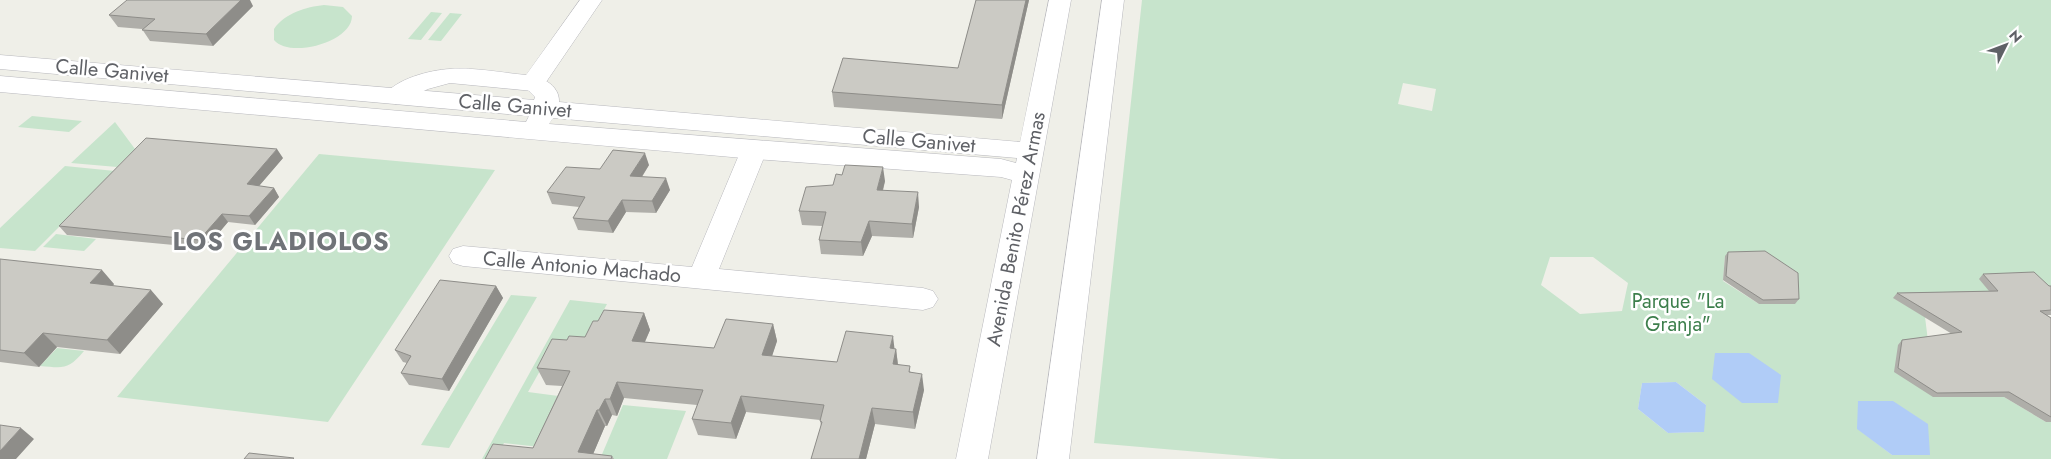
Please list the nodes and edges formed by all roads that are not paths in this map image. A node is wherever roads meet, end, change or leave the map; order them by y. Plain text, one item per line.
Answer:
1 (591, 0) edge
2 (1060, 0) edge
3 (1113, 0) edge
4 (0, 62) edge
5 (170, 76) junction
6 (533, 83) junction
7 (0, 84) edge
8 (396, 96) junction
9 (146, 97) junction
10 (546, 109) junction
11 (531, 130) junction
12 (759, 139) junction
13 (1028, 163) junction
14 (463, 256) dead end
15 (701, 278) junction
16 (923, 299) dead end
17 (972, 459) edge
18 (1053, 459) edge

1 - 6 street
2 - 13 street, Avenida Benito Pérez Armas
3 - 18 street
4 - 5 street, Calle Ganivet
5 - 8 street, Calle Ganivet
5 - 9 street
6 - 8 street
6 - 10 street
7 - 9 street, Calle Ganivet
8 - 10 street, Calle Ganivet
9 - 11 street, Calle Ganivet
10 - 11 street
10 - 12 street, Calle Ganivet
11 - 12 street, Calle Ganivet
12 - 13 street, Calle Ganivet
12 - 15 street, Calle Antonio Machado
13 - 17 street, Avenida Benito Pérez Armas
14 - 15 street, Calle Antonio Machado
15 - 16 street, Calle Antonio Machado

